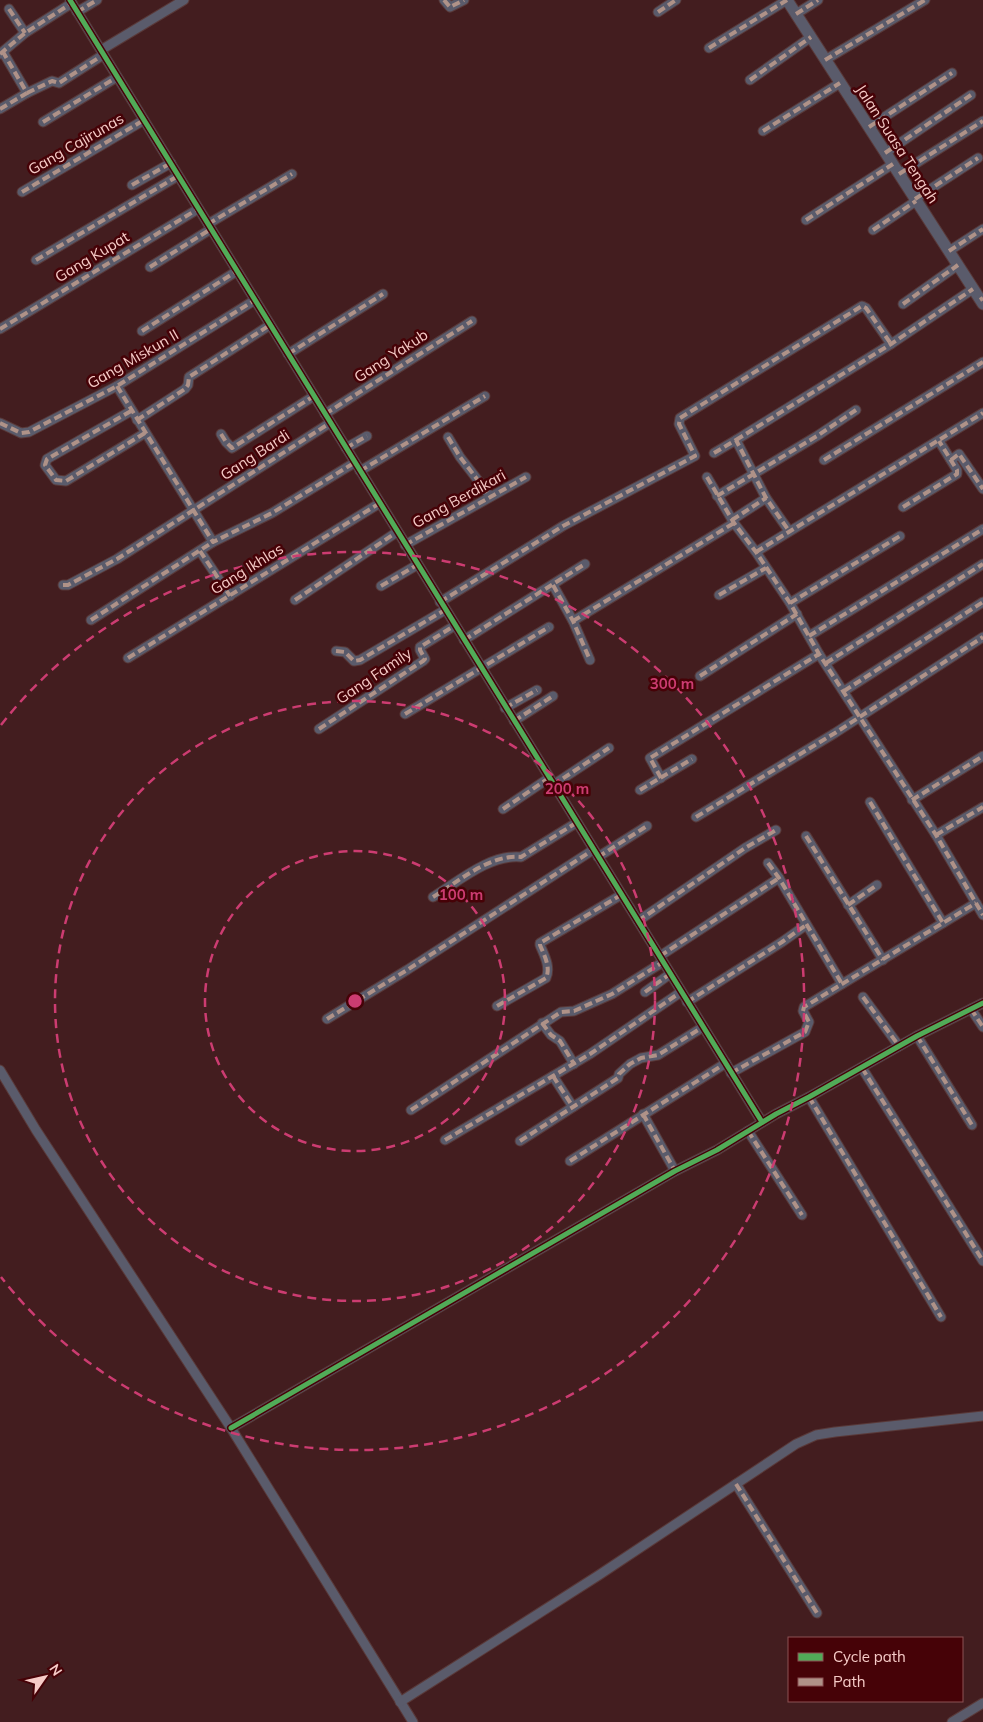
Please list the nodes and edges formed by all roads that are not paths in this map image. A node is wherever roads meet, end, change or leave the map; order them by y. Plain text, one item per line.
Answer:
1 (97, 0) edge
2 (184, 0) edge
3 (464, 0) edge
4 (676, 0) edge
5 (787, 0) edge
6 (818, 0) edge
7 (925, 0) edge
8 (71, 1) edge
9 (447, 4) edge
10 (9, 10) dead end
11 (77, 12) junction
12 (658, 12) dead end
13 (796, 14) junction
14 (25, 33) junction
15 (811, 37) junction
16 (709, 48) dead end
17 (102, 52) junction
18 (1, 53) edge
19 (826, 60) junction
20 (952, 73) dead end
21 (117, 77) junction
22 (750, 80) dead end
23 (840, 83) junction
24 (27, 93) junction
25 (970, 94) dead end
26 (0, 109) edge
27 (144, 120) junction
28 (983, 121) edge
29 (43, 122) dead end
30 (869, 127) junction
31 (763, 131) dead end
32 (885, 153) junction
33 (978, 158) dead end
34 (171, 163) junction
35 (896, 169) junction
36 (292, 174) dead end
37 (178, 176) junction
38 (132, 185) dead end
39 (22, 192) dead end
40 (916, 200) junction
41 (198, 208) junction
42 (806, 220) dead end
43 (209, 226) junction
44 (983, 229) edge
45 (874, 230) dead end
46 (949, 251) junction
47 (36, 260) dead end
48 (958, 265) junction
49 (150, 267) dead end
50 (237, 271) junction
51 (973, 289) junction
52 (383, 294) dead end
53 (255, 300) junction
54 (982, 301) edge
55 (903, 304) dead end
56 (472, 321) dead end
57 (270, 325) junction
58 (0, 329) edge
59 (142, 332) dead end
60 (891, 344) junction
61 (288, 354) junction
62 (983, 362) edge
63 (117, 386) junction
64 (314, 396) junction
65 (485, 396) dead end
66 (856, 410) dead end
67 (130, 411) junction
68 (983, 413) edge
69 (325, 414) junction
70 (137, 420) junction
71 (0, 423) edge
72 (330, 423) junction
73 (145, 433) junction
74 (221, 434) dead end
75 (367, 436) dead end
76 (448, 437) dead end
77 (736, 440) junction
78 (939, 441) junction
79 (346, 448) junction
80 (714, 453) dead end
81 (824, 460) dead end
82 (951, 460) junction
83 (354, 462) junction
84 (360, 471) junction
85 (753, 473) junction
86 (526, 477) dead end
87 (707, 477) dead end
88 (983, 489) edge
89 (490, 496) junction
90 (717, 496) junction
91 (766, 498) junction
92 (380, 503) junction
93 (903, 507) dead end
94 (194, 510) junction
95 (733, 522) junction
96 (983, 529) edge
97 (789, 531) junction
98 (397, 532) junction
99 (900, 536) dead end
100 (213, 542) junction
101 (405, 545) junction
102 (200, 551) junction
103 (756, 552) junction
104 (585, 564) dead end
105 (983, 564) edge
106 (417, 565) junction
107 (766, 568) junction
108 (553, 584) junction
109 (63, 585) dead end
110 (381, 586) dead end
111 (230, 596) junction
112 (719, 596) dead end
113 (295, 600) dead end
114 (983, 602) edge
115 (790, 603) junction
116 (442, 606) junction
117 (797, 614) junction
118 (91, 620) dead end
119 (573, 621) junction
120 (454, 626) junction
121 (549, 627) dead end
122 (809, 636) junction
123 (983, 637) edge
124 (464, 640) junction
125 (336, 651) dead end
126 (819, 654) junction
127 (128, 658) dead end
128 (590, 660) dead end
129 (826, 663) junction
130 (481, 669) junction
131 (700, 676) dead end
132 (537, 690) dead end
133 (844, 691) junction
134 (553, 696) dead end
135 (505, 708) junction
136 (405, 714) dead end
137 (859, 716) junction
138 (514, 721) junction
139 (319, 729) dead end
140 (609, 748) dead end
141 (983, 756) edge
142 (692, 759) dead end
143 (661, 778) junction
144 (551, 782) junction
145 (640, 790) dead end
146 (912, 800) junction
147 (870, 802) dead end
148 (983, 807) edge
149 (503, 809) dead end
150 (696, 817) dead end
151 (576, 823) junction
152 (647, 826) dead end
153 (776, 830) dead end
154 (936, 835) junction
155 (806, 836) dead end
156 (596, 854) junction
157 (768, 863) dead end
158 (779, 878) junction
159 (877, 885) dead end
160 (621, 895) junction
161 (433, 897) dead end
162 (976, 903) junction
163 (848, 905) junction
164 (983, 915) edge
165 (638, 921) junction
166 (943, 923) junction
167 (806, 925) junction
168 (661, 959) junction
169 (883, 960) junction
170 (670, 974) junction
171 (842, 984) junction
172 (645, 992) dead end
173 (681, 992) junction
174 (864, 997) dead end
175 (687, 1002) junction
176 (983, 1002) edge
177 (497, 1006) dead end
178 (971, 1009) junction
179 (327, 1020) dead end
180 (542, 1023) junction
181 (703, 1027) junction
182 (983, 1028) edge
183 (917, 1036) junction
184 (899, 1046) junction
185 (726, 1063) junction
186 (574, 1064) junction
187 (862, 1068) junction
188 (0, 1070) edge
189 (731, 1072) junction
190 (553, 1076) junction
191 (809, 1097) junction
192 (573, 1107) junction
193 (411, 1110) dead end
194 (643, 1114) junction
195 (762, 1122) junction
196 (972, 1124) dead end
197 (748, 1131) junction
198 (444, 1140) dead end
199 (520, 1141) dead end
200 (570, 1161) dead end
201 (675, 1171) junction
202 (802, 1215) dead end
203 (983, 1261) edge
204 (941, 1317) dead end
205 (983, 1416) edge
206 (231, 1428) junction
207 (736, 1484) junction
208 (817, 1613) dead end
209 (400, 1702) junction
210 (983, 1703) edge
211 (412, 1722) edge
212 (952, 1722) edge

1 - 11 street
2 - 17 street
3 - 9 street
4 - 12 street
5 - 13 street, Jalan Suasa Tengah
5 - 16 street
6 - 13 street
7 - 19 street
8 - 11 street
8 - 14 street
10 - 14 street
11 - 17 street
13 - 15 street, Jalan Suasa Tengah
14 - 18 street
15 - 19 street, Jalan Suasa Tengah
15 - 22 street
17 - 21 street
17 - 24 street
18 - 24 street
19 - 23 street, Jalan Suasa Tengah
20 - 30 street
21 - 27 street
21 - 29 street
23 - 30 street, Jalan Suasa Tengah
23 - 31 street
24 - 26 street
25 - 32 street
27 - 34 street
27 - 39 street, Gang Cajirunas
28 - 35 street
30 - 32 street, Jalan Suasa Tengah
32 - 35 street, Jalan Suasa Tengah
33 - 40 street
34 - 37 street
34 - 38 street
35 - 40 street, Jalan Suasa Tengah
35 - 42 street
36 - 43 street
37 - 41 street
37 - 47 street
40 - 45 street
40 - 46 street, Jalan Suasa Tengah
41 - 43 street
41 - 58 street, Gang Kupat
43 - 49 street
43 - 50 street
44 - 46 street
46 - 48 street, Jalan Suasa Tengah
48 - 51 street, Jalan Suasa Tengah
48 - 55 street
50 - 53 street
50 - 59 street
51 - 54 street, Jalan Suasa Tengah
51 - 60 street
52 - 61 street
53 - 57 street
53 - 63 street, Gang Miskun II
56 - 69 street, Gang Yakub
57 - 61 street
57 - 70 street
60 - 77 street
60 - 116 street
61 - 64 street
62 - 81 street
63 - 67 street
63 - 71 street, Gang Miskun II
64 - 69 street
64 - 74 street
65 - 84 street
66 - 85 street
67 - 70 street
67 - 73 street
68 - 78 street
69 - 72 street
70 - 73 street
72 - 79 street
72 - 94 street, Gang Bardi
73 - 94 street
75 - 79 street
76 - 89 street
77 - 80 street
77 - 85 street
78 - 82 street
78 - 97 street
79 - 83 street
82 - 88 street
82 - 93 street
83 - 84 street
83 - 100 street
84 - 92 street
85 - 90 street
85 - 91 street
86 - 89 street, Gang Berdikari
87 - 90 street
89 - 101 street, Gang Berdikari
90 - 95 street
91 - 95 street
91 - 97 street
92 - 98 street
92 - 111 street, Gang Ikhlas
94 - 100 street
94 - 109 street, Gang Bardi
95 - 103 street
95 - 119 street
96 - 122 street
97 - 103 street
98 - 101 street
98 - 113 street
99 - 115 street
100 - 102 street
101 - 106 street
102 - 111 street
102 - 118 street
103 - 107 street
104 - 108 street
105 - 129 street
106 - 110 street
106 - 116 street
107 - 112 street
107 - 115 street
108 - 119 street
108 - 124 street
111 - 127 street, Gang Ikhlas
114 - 133 street
115 - 117 street
116 - 120 street
116 - 125 street
117 - 122 street
117 - 131 street
119 - 128 street
120 - 124 street
120 - 139 street, Gang Family
121 - 130 street
122 - 126 street
123 - 137 street
124 - 130 street
126 - 129 street
126 - 143 street
129 - 133 street
130 - 135 street
130 - 136 street
132 - 135 street
133 - 137 street
134 - 138 street
135 - 138 street
137 - 146 street
137 - 150 street
138 - 144 street
140 - 144 street
141 - 146 street
142 - 143 street
143 - 145 street
144 - 149 street
144 - 151 street
146 - 154 street
147 - 166 street
148 - 154 street
151 - 156 street
151 - 161 street
152 - 156 street
153 - 165 street
154 - 162 street
155 - 163 street
156 - 160 street
156 - 179 street
157 - 158 street
158 - 167 street
158 - 168 street
159 - 163 street
160 - 165 street
160 - 177 street
162 - 164 street
162 - 166 street
163 - 169 street
165 - 168 street
166 - 169 street
167 - 171 street
167 - 175 street
168 - 170 street
168 - 180 street
169 - 171 street
170 - 172 street
170 - 173 street
171 - 189 street
173 - 175 street
173 - 186 street
174 - 184 street
175 - 181 street
176 - 178 street
178 - 182 street
178 - 183 street
180 - 186 street
180 - 193 street
181 - 185 street
181 - 192 street
183 - 184 street
183 - 196 street
184 - 187 street
185 - 189 street
185 - 194 street
186 - 190 street
187 - 191 street
187 - 203 street
188 - 206 street
189 - 195 street
190 - 192 street
190 - 198 street
191 - 195 street
191 - 204 street
192 - 199 street
194 - 200 street
194 - 201 street
195 - 197 street
197 - 201 street
197 - 202 street
201 - 206 street
205 - 207 street
206 - 209 street
207 - 208 street
207 - 209 street
209 - 211 street
210 - 212 street

